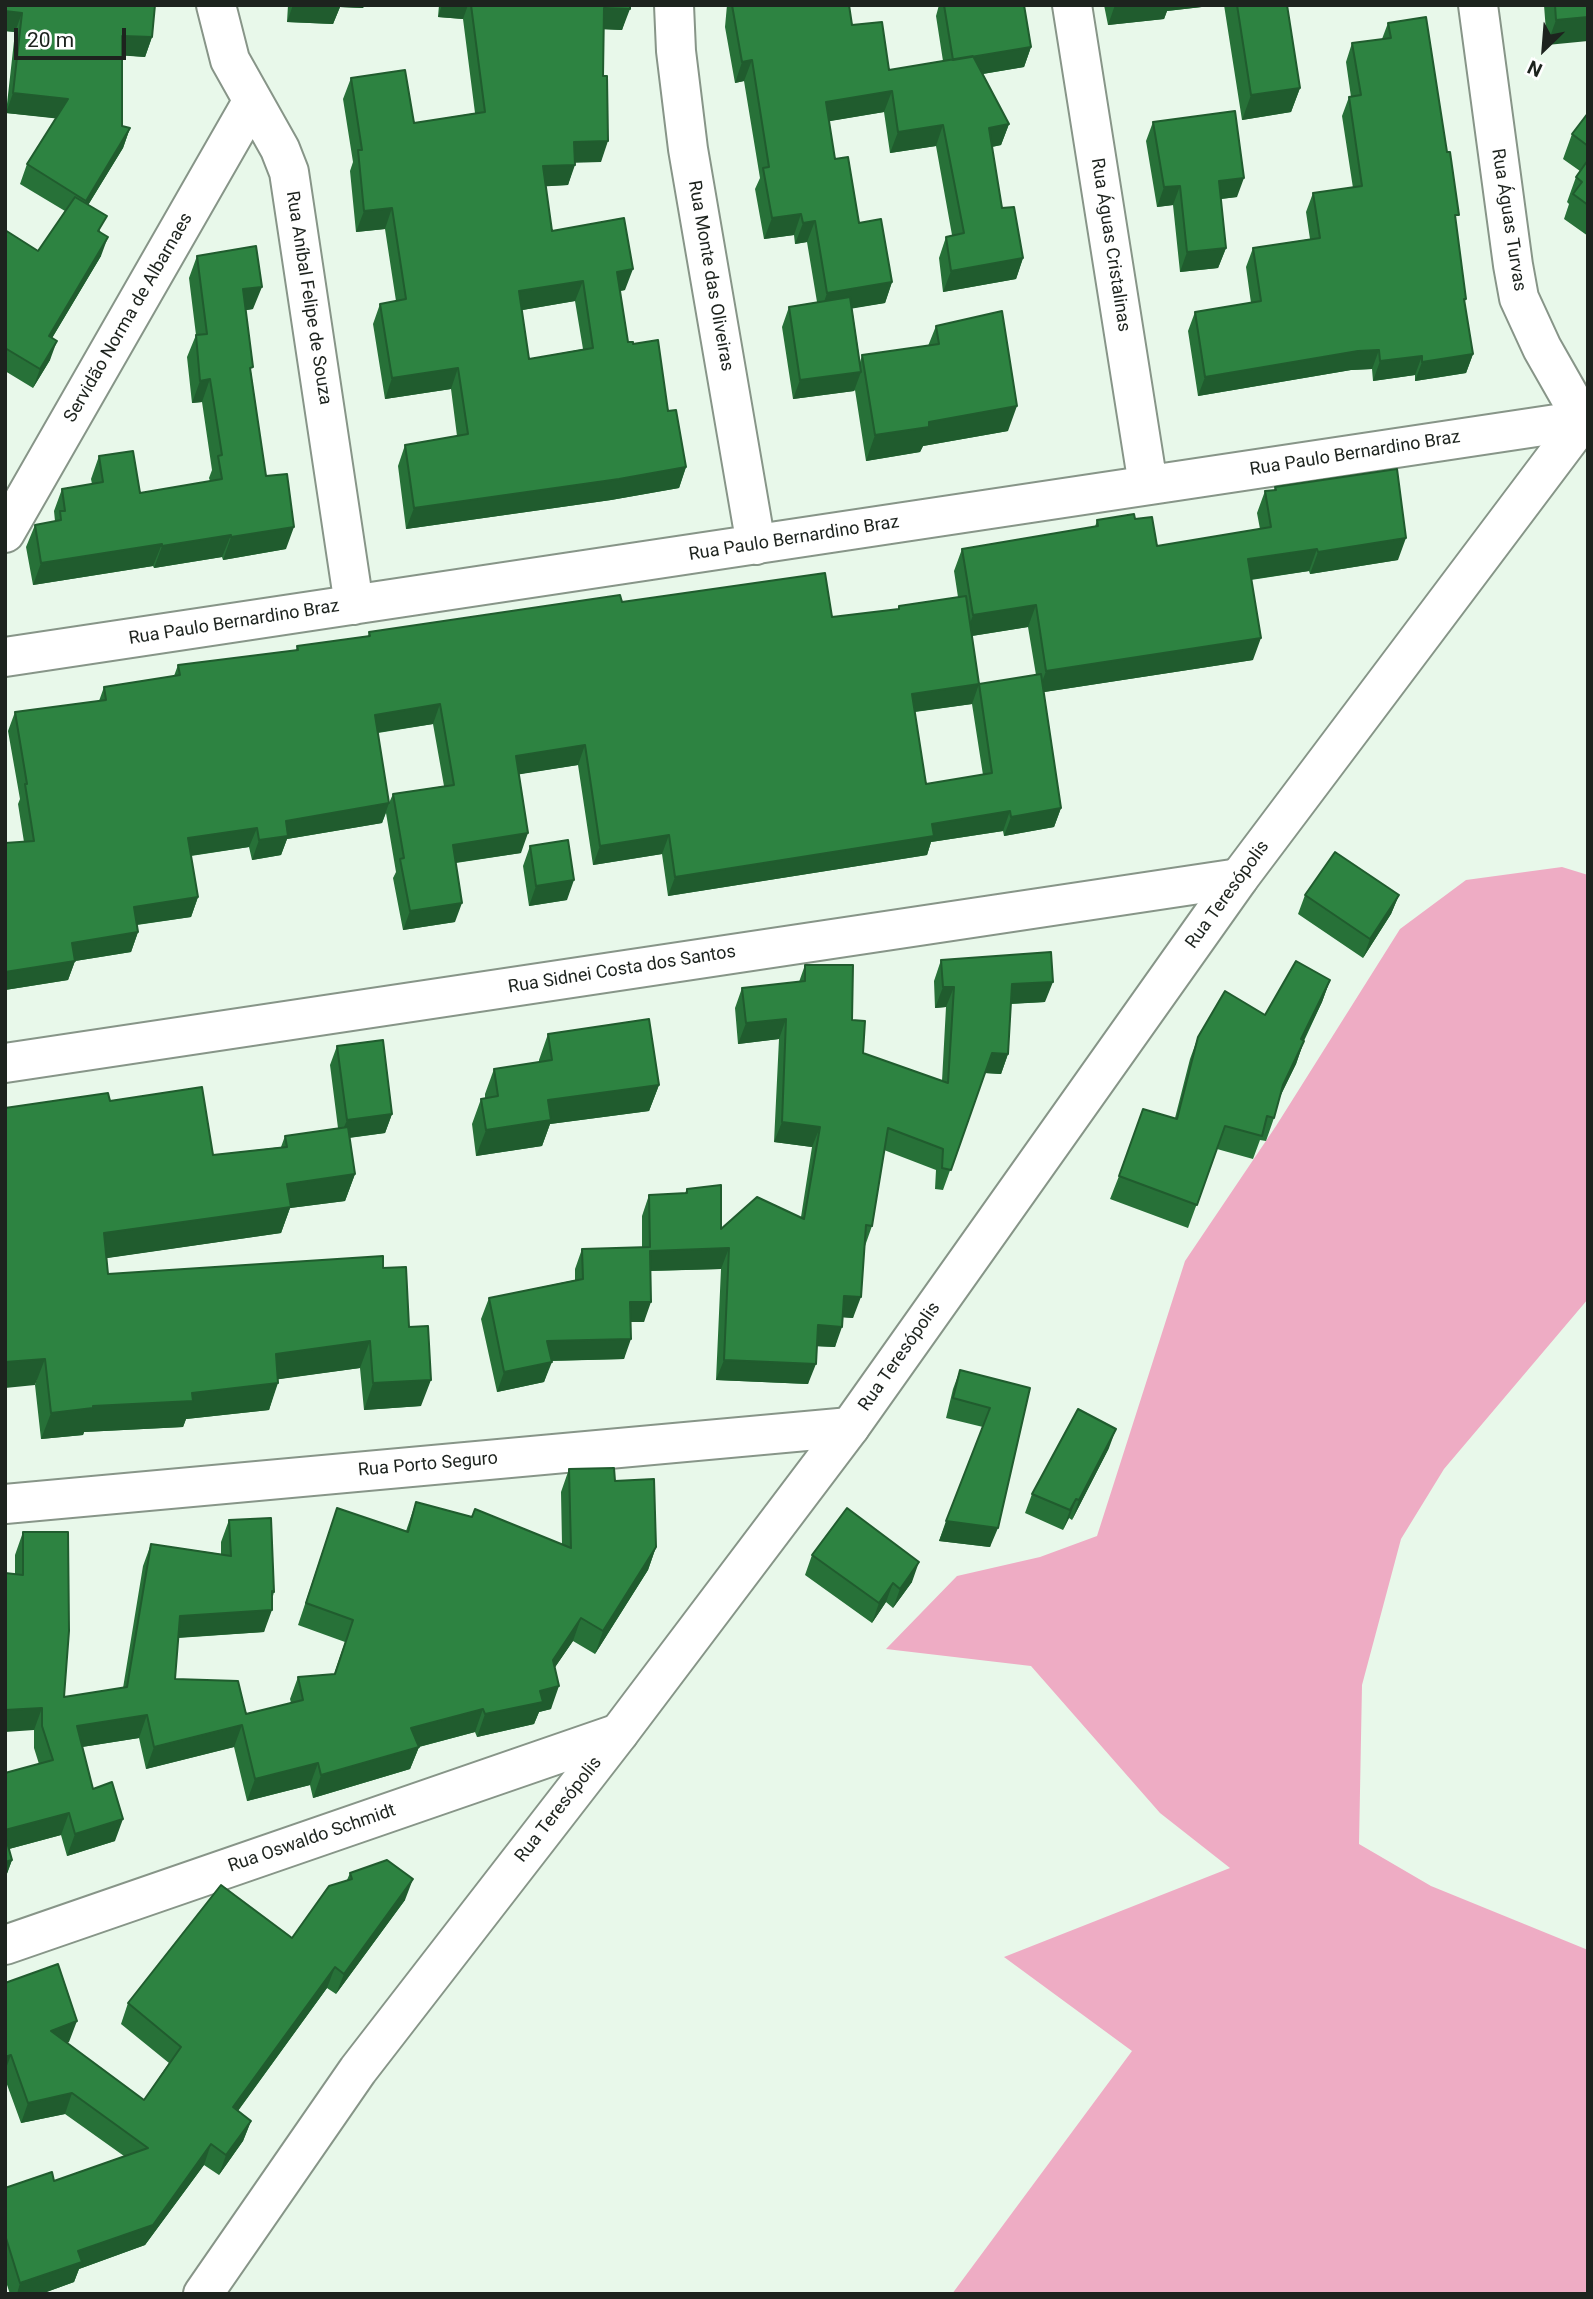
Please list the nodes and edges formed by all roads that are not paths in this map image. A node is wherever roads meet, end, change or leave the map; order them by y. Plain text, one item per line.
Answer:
1 (216, 5) edge
2 (674, 5) edge
3 (1072, 5) edge
4 (1478, 5) edge
5 (252, 102) junction
6 (1586, 417) edge
7 (1148, 485) junction
8 (5, 533) edge
9 (756, 545) junction
10 (354, 605) junction
11 (5, 657) edge
12 (1239, 878) junction
13 (5, 1063) edge
14 (850, 1427) junction
15 (5, 1504) edge
16 (619, 1733) junction
17 (5, 1945) edge
18 (204, 2294) edge

1 - 5 street, Rua Aníbal Felipe de Souza
2 - 9 street, Rua Monte das Oliveiras
3 - 7 street, Rua Águas Cristalinas
4 - 6 street, Rua Águas Turvas
5 - 8 street, Servidão Norma de Albarnaes
5 - 10 street, Rua Aníbal Felipe de Souza
6 - 7 street, Rua Paulo Bernardino Braz
6 - 12 street, Rua Teresópolis
7 - 9 street, Rua Paulo Bernardino Braz
9 - 10 street, Rua Paulo Bernardino Braz
10 - 11 street, Rua Paulo Bernardino Braz
12 - 13 street, Rua Sidnei Costa dos Santos
12 - 14 street, Rua Teresópolis
14 - 15 street, Rua Porto Seguro
14 - 16 street, Rua Teresópolis
16 - 17 street, Rua Oswaldo Schmidt
16 - 18 street, Rua Teresópolis

